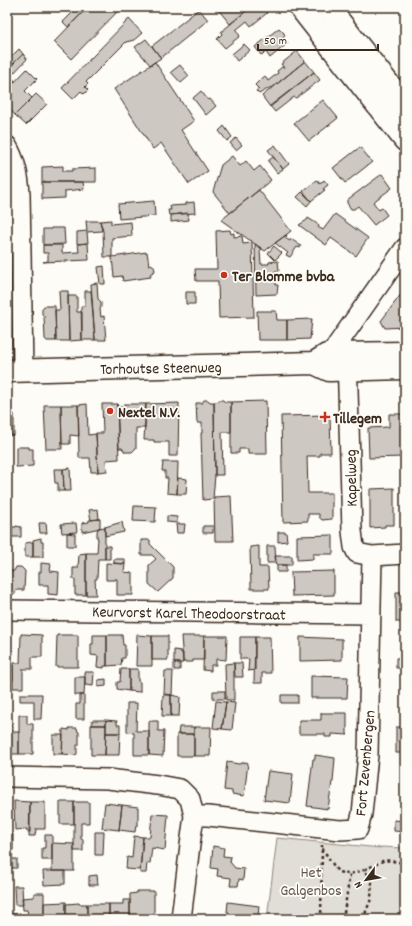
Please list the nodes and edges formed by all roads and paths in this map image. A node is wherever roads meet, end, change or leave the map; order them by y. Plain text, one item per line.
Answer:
1 (300, 7) edge
2 (328, 7) edge
3 (405, 105) edge
4 (405, 140) edge
5 (7, 146) edge
6 (405, 248) edge
7 (405, 353) edge
8 (335, 362) junction
9 (405, 368) edge
10 (15, 370) edge
11 (405, 554) edge
12 (372, 556) junction
13 (7, 610) edge
14 (370, 614) junction
15 (7, 777) edge
16 (194, 816) junction
17 (322, 838) junction
18 (405, 862) edge
19 (364, 870) junction
20 (350, 874) junction
21 (181, 919) edge
22 (321, 919) edge
23 (343, 919) edge
24 (364, 919) edge

1 - 4 main road
2 - 3 main road
5 - 10 street
6 - 8 street
7 - 8 main road, Torhoutse Steenweg
8 - 9 main road, Torhoutse Steenweg
8 - 10 main road, Torhoutse Steenweg
8 - 12 street, Kapelweg
11 - 12 street, Kapelweg
12 - 14 street, Fort Zevenbergen
13 - 14 street, Keurvorst Karel Theodoorstraat
14 - 17 street, Fort Zevenbergen
15 - 16 street
16 - 17 street, Fort Zevenbergen
16 - 21 street
17 - 20 path
17 - 22 path
18 - 19 path
19 - 20 path
19 - 24 path
20 - 23 path

